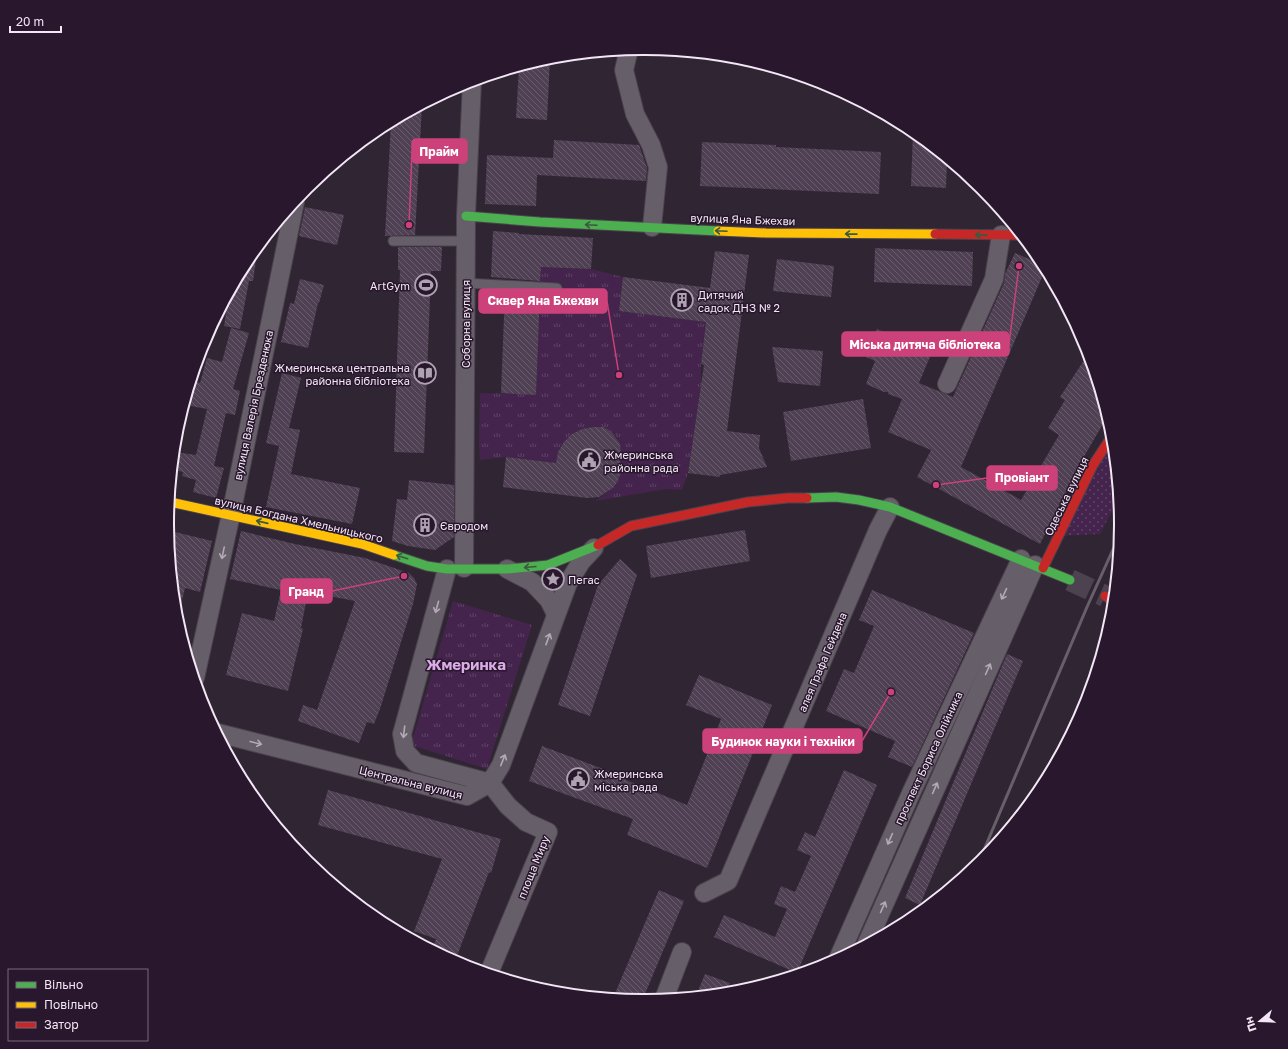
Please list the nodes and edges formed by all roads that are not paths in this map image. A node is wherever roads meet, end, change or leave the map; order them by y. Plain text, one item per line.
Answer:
1 (628, 56) edge
2 (472, 88) edge
3 (293, 213) edge
4 (466, 216) junction
5 (652, 227) junction
6 (1001, 235) junction
7 (1013, 235) edge
8 (394, 240) dead end
9 (466, 241) junction
10 (466, 283) junction
11 (557, 288) dead end
12 (947, 384) dead end
13 (1106, 445) edge
14 (175, 503) edge
15 (890, 507) junction
16 (231, 514) junction
17 (594, 548) junction
18 (1033, 564) junction
19 (456, 568) junction
20 (507, 569) junction
21 (1070, 580) tunnel mouth
22 (556, 614) junction
23 (197, 669) edge
24 (224, 735) edge
25 (490, 783) junction
26 (704, 893) dead end
27 (870, 936) edge
28 (842, 950) edge
29 (682, 952) dead end
30 (491, 968) edge
31 (666, 993) edge

1 - 5 street
2 - 4 street, Соборна вулиця
3 - 16 street, вулиця Валерія Брезденюка
5 -> 4 street, вулиця Яна Бжехви
4 - 9 street, Соборна вулиця
6 -> 5 street, вулиця Яна Бжехви
6 - 7 street, вулиця Яна Бжехви
6 - 12 street
8 - 9 lane
9 - 10 street, Соборна вулиця
10 - 11 lane
10 - 19 street, Соборна вулиця
13 - 18 street, Одеська вулиця
14 - 16 street, вулиця Богдана Хмельницького
15 - 17 street, вулиця Богдана Хмельницького
15 - 18 street, вулиця Богдана Хмельницького
15 - 26 street, алея Графа Гейдена
19 -> 16 street, вулиця Богдана Хмельницького
16 -> 23 street, вулиця Валерія Брезденюка
17 -> 20 street, вулиця Богдана Хмельницького
17 - 22 street, Центральна вулиця
18 - 21 street, вулиця Богдана Хмельницького
27 -> 18 street, проспект Бориса Олійника
18 -> 28 street, проспект Бориса Олійника
19 - 20 street, вулиця Богдана Хмельницького
19 -> 25 street, Соборна вулиця
20 - 22 street
25 -> 22 street, Центральна вулиця
24 -> 25 street, Центральна вулиця
25 - 30 street, площа Миру
29 - 31 street

